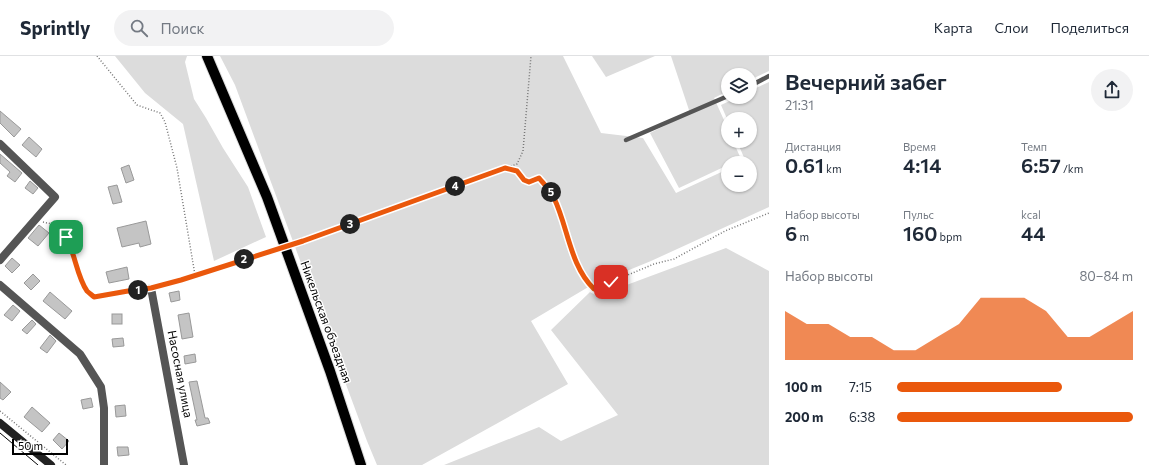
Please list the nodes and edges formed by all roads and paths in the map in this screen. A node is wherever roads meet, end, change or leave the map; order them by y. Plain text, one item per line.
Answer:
1 (97, 56) edge
2 (207, 56) edge
3 (531, 56) edge
4 (769, 76) edge
5 (757, 82) edge
6 (721, 99) edge
7 (626, 140) dead end
8 (0, 144) edge
9 (505, 168) junction
10 (769, 213) edge
11 (33, 224) junction
12 (285, 246) junction
13 (0, 260) edge
14 (194, 275) junction
15 (0, 285) edge
16 (151, 288) junction
17 (0, 411) edge
18 (0, 423) edge
19 (51, 465) edge
20 (66, 465) edge
21 (104, 465) edge
22 (184, 465) edge
23 (361, 465) edge

1 - 14 path
2 - 12 main road, Никельская объездная
3 - 9 path
4 - 5 lane
6 - 7 lane
8 - 11 street
9 - 10 path
9 - 12 path
11 - 13 street
11 - 16 path
12 - 14 path
12 - 23 main road, Никельская объездная
14 - 16 path
15 - 21 street
16 - 22 street, Насосная улица
17 - 20 path
18 - 19 main road

